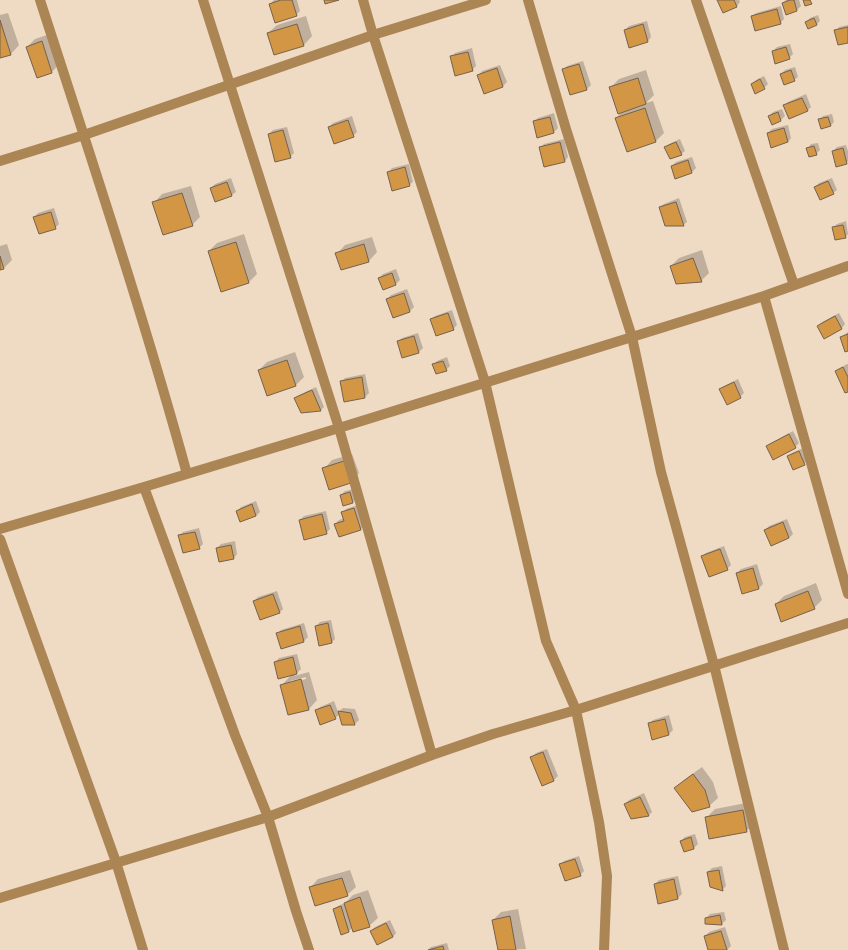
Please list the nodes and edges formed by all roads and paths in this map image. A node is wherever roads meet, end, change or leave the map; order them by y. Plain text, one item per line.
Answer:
1 (40, 0) edge
2 (203, 0) edge
3 (363, 0) edge
4 (486, 0) edge
5 (528, 0) edge
6 (696, 0) edge
7 (374, 35) junction
8 (230, 85) junction
9 (84, 135) junction
10 (0, 161) edge
11 (848, 266) edge
12 (794, 285) junction
13 (764, 296) junction
14 (632, 338) junction
15 (485, 382) junction
16 (339, 428) junction
17 (187, 474) junction
18 (144, 487) junction
19 (0, 529) edge
20 (0, 539) edge
21 (848, 594) edge
22 (848, 623) edge
23 (714, 665) junction
24 (576, 710) junction
25 (432, 755) junction
26 (268, 817) junction
27 (116, 862) junction
28 (0, 898) edge
29 (143, 950) edge
30 (309, 950) edge
31 (604, 950) edge
32 (784, 950) edge

1 - 9 street
2 - 8 street
3 - 7 street
4 - 7 street
5 - 14 street
6 - 12 street
7 - 8 street
7 - 15 street
8 - 9 street
8 - 16 street
9 - 10 street
9 - 17 street
11 - 12 street
12 - 13 street
13 - 14 street
13 - 21 street
14 - 15 street
14 - 23 street
15 - 16 street
15 - 24 street
16 - 17 street
16 - 25 street
17 - 18 street
18 - 19 street
18 - 26 street
20 - 27 street
22 - 23 street
23 - 24 street
23 - 32 street
24 - 25 street
24 - 31 street
25 - 26 street
26 - 27 street
26 - 30 street
27 - 28 street
27 - 29 street

